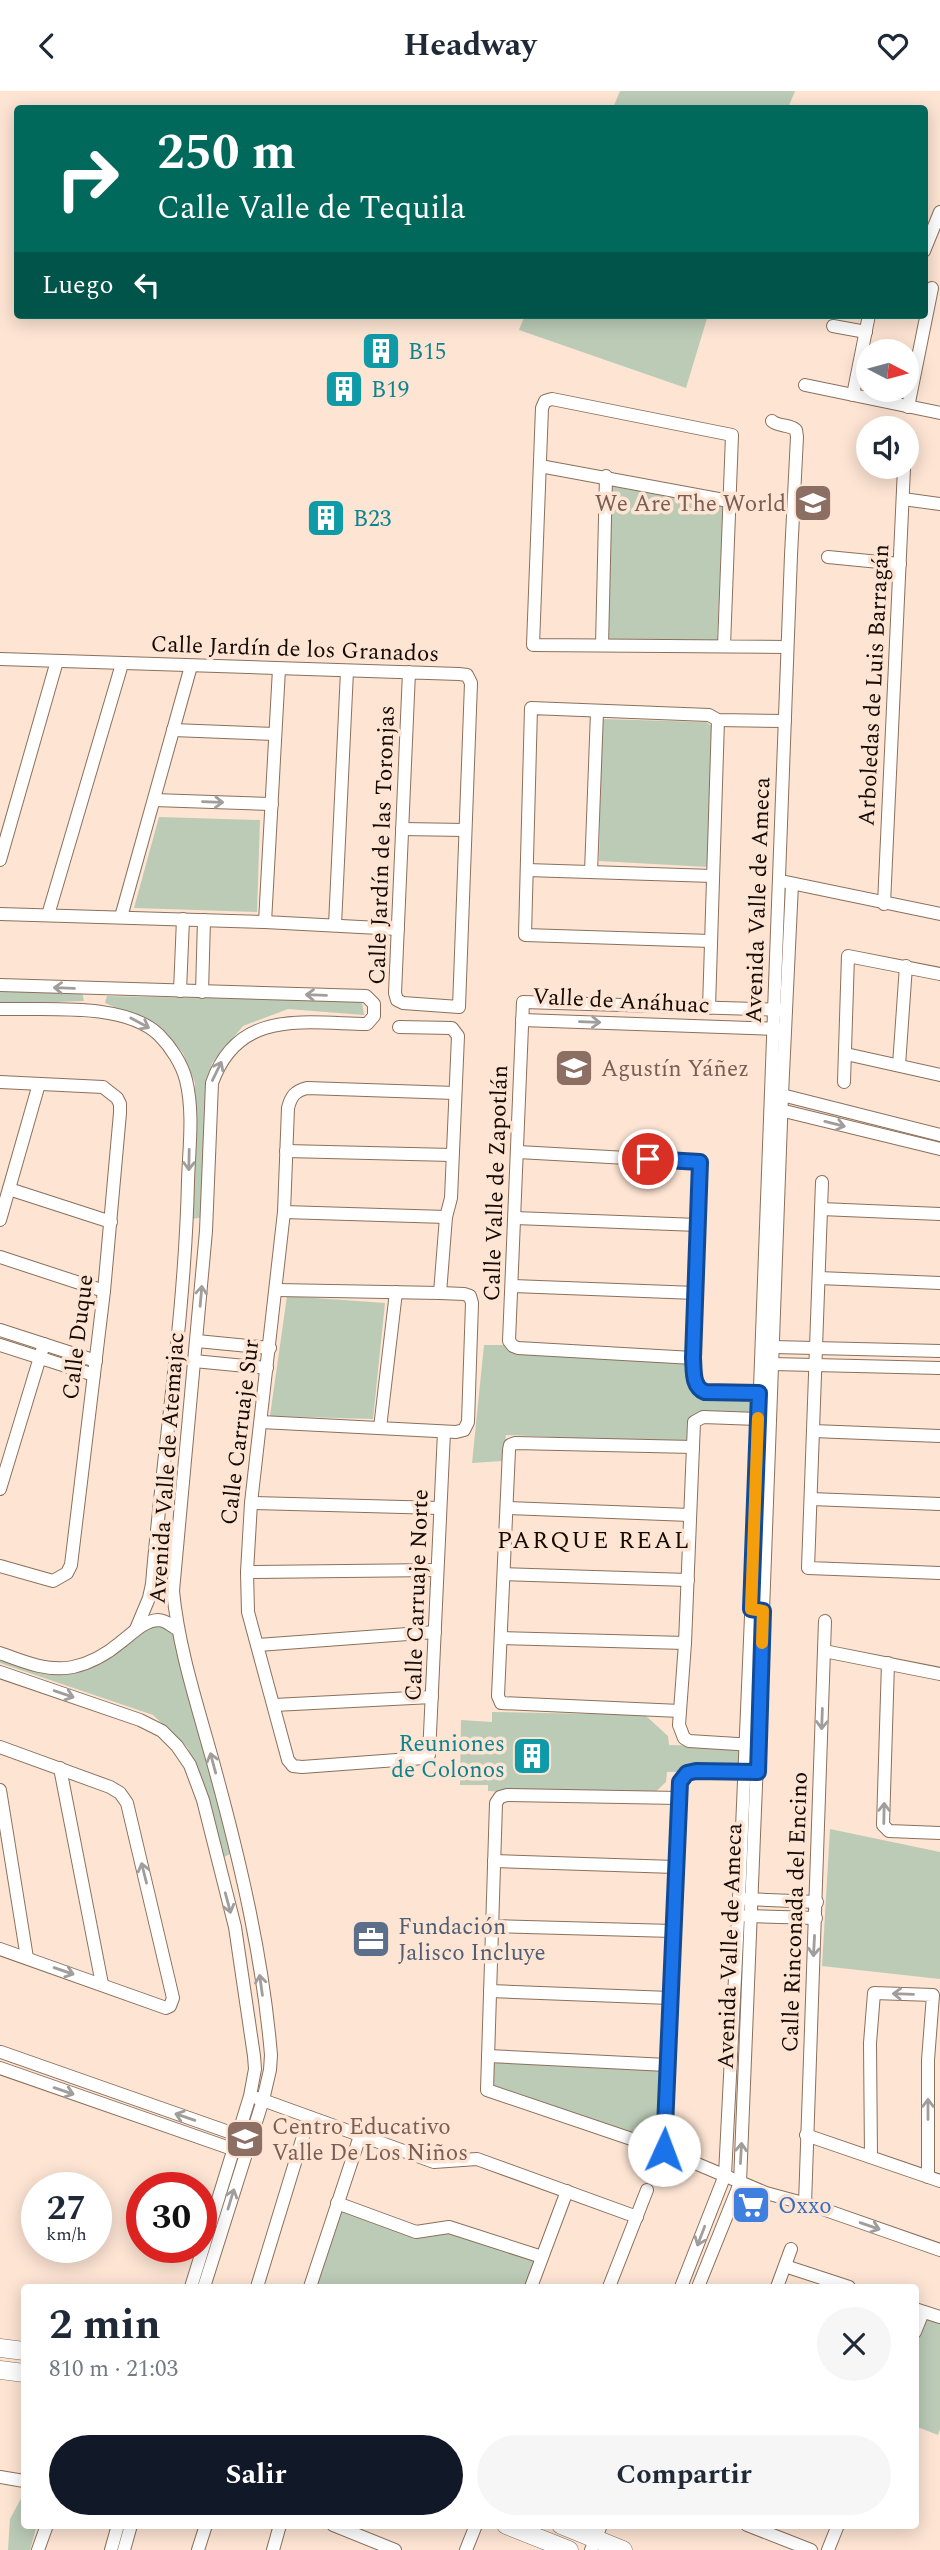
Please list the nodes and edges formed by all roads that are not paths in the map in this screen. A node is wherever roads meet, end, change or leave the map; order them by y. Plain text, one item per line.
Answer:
1 (940, 212) edge
2 (937, 225) edge
3 (928, 243) edge
4 (932, 288) edge
5 (928, 308) edge
6 (868, 319) edge
7 (926, 319) edge
8 (833, 326) dead end
9 (866, 332) junction
10 (805, 385) dead end
11 (853, 395) junction
12 (908, 407) junction
13 (940, 413) edge
14 (772, 421) dead end
15 (540, 466) junction
16 (606, 476) junction
17 (904, 479) edge
18 (903, 499) junction
19 (729, 501) junction
20 (940, 504) edge
21 (828, 557) dead end
22 (900, 564) junction
23 (602, 645) junction
24 (724, 646) junction
25 (787, 647) junction
26 (0, 659) edge
27 (57, 661) junction
28 (122, 664) junction
29 (191, 666) junction
30 (279, 669) junction
31 (347, 671) junction
32 (409, 672) junction
33 (597, 712) junction
34 (718, 720) junction
35 (785, 721) junction
36 (173, 730) junction
37 (275, 734) junction
38 (154, 800) junction
39 (272, 804) junction
40 (402, 829) junction
41 (465, 831) junction
42 (0, 860) edge
43 (527, 870) junction
44 (591, 872) junction
45 (713, 876) junction
46 (778, 881) junction
47 (792, 884) junction
48 (884, 903) junction
49 (940, 913) edge
50 (0, 914) edge
51 (48, 915) junction
52 (121, 917) junction
53 (183, 919) junction
54 (204, 920) junction
55 (265, 922) junction
56 (335, 925) junction
57 (398, 929) junction
58 (711, 941) junction
59 (906, 966) junction
60 (181, 971) junction
61 (203, 973) junction
62 (940, 974) edge
63 (0, 985) edge
64 (96, 989) junction
65 (180, 991) junction
66 (202, 992) junction
67 (458, 1007) joint
68 (709, 1007) junction
69 (0, 1009) edge
70 (779, 1009) junction
71 (96, 1012) junction
72 (522, 1020) junction
73 (399, 1027) dead end
74 (779, 1029) junction
75 (846, 1054) junction
76 (899, 1065) junction
77 (940, 1075) edge
78 (0, 1082) edge
79 (844, 1082) dead end
80 (39, 1084) junction
81 (455, 1093) junction
82 (776, 1093) junction
83 (775, 1109) junction
84 (877, 1119) junction
85 (874, 1133) junction
86 (940, 1135) edge
87 (940, 1149) edge
88 (286, 1151) junction
89 (518, 1152) junction
90 (452, 1155) junction
91 (822, 1182) dead end
92 (9, 1189) junction
93 (821, 1209) junction
94 (284, 1212) junction
95 (940, 1214) edge
96 (446, 1217) junction
97 (515, 1218) junction
98 (0, 1220) edge
99 (111, 1222) junction
100 (698, 1226) junction
101 (206, 1231) junction
102 (187, 1232) junction
103 (0, 1257) edge
104 (818, 1278) junction
105 (940, 1283) edge
106 (513, 1286) junction
107 (277, 1290) junction
108 (104, 1291) junction
109 (396, 1292) junction
110 (440, 1293) junction
111 (696, 1293) junction
112 (0, 1330) edge
113 (197, 1341) junction
114 (44, 1344) junction
115 (226, 1344) junction
116 (0, 1345) edge
117 (773, 1347) junction
118 (270, 1348) junction
119 (816, 1348) junction
120 (940, 1351) edge
121 (39, 1357) junction
122 (693, 1358) junction
123 (96, 1361) junction
124 (194, 1361) junction
125 (225, 1364) junction
126 (772, 1364) junction
127 (816, 1365) junction
128 (267, 1368) junction
129 (940, 1368) edge
130 (94, 1375) junction
131 (759, 1393) junction
132 (758, 1419) junction
133 (261, 1422) junction
134 (380, 1428) junction
135 (444, 1431) junction
136 (813, 1431) junction
137 (940, 1436) edge
138 (693, 1447) junction
139 (0, 1489) edge
140 (811, 1499) junction
141 (251, 1503) junction
142 (940, 1504) edge
143 (440, 1508) junction
144 (507, 1508) junction
145 (690, 1515) junction
146 (155, 1541) junction
147 (177, 1544) junction
148 (0, 1566) edge
149 (437, 1570) junction
150 (247, 1572) junction
151 (940, 1573) edge
152 (505, 1574) junction
153 (688, 1580) junction
154 (757, 1610) junction
155 (825, 1621) dead end
156 (136, 1629) junction
157 (177, 1629) junction
158 (435, 1632) junction
159 (501, 1638) junction
160 (685, 1643) junction
161 (258, 1645) junction
162 (824, 1651) junction
163 (0, 1653) edge
164 (888, 1663) junction
165 (0, 1672) edge
166 (940, 1674) edge
167 (432, 1697) junction
168 (274, 1705) junction
169 (680, 1711) junction
170 (752, 1745) junction
171 (0, 1747) edge
172 (302, 1767) joint
173 (60, 1768) junction
174 (751, 1772) junction
175 (0, 1790) edge
176 (678, 1798) junction
177 (939, 1834) edge
178 (494, 1861) junction
179 (239, 1865) junction
180 (675, 1867) junction
181 (220, 1869) junction
182 (746, 1899) junction
183 (817, 1902) junction
184 (745, 1916) junction
185 (816, 1918) junction
186 (493, 1926) junction
187 (673, 1931) junction
188 (0, 1949) edge
189 (27, 1958) junction
190 (102, 1984) junction
191 (490, 1991) junction
192 (670, 1998) junction
193 (268, 2027) junction
194 (250, 2029) junction
195 (0, 2054) edge
196 (488, 2056) junction
197 (667, 2066) junction
198 (0, 2068) edge
199 (256, 2098) junction
200 (309, 2117) junction
201 (806, 2135) junction
202 (360, 2136) junction
203 (244, 2137) junction
204 (664, 2150) junction
205 (239, 2151) junction
206 (870, 2157) junction
207 (725, 2175) junction
208 (934, 2179) edge
209 (740, 2183) junction
210 (647, 2190) dead end
211 (567, 2191) junction
212 (337, 2203) junction
213 (805, 2204) junction
214 (636, 2217) junction
215 (791, 2249) dead end
216 (940, 2250) edge
217 (542, 2257) junction
218 (785, 2266) junction
219 (192, 2284) edge
220 (205, 2284) edge
221 (258, 2284) edge
222 (311, 2284) edge
223 (532, 2284) edge
224 (610, 2284) edge
225 (682, 2284) edge
226 (699, 2284) edge
227 (778, 2284) edge
228 (840, 2284) edge
229 (919, 2310) edge
230 (940, 2317) edge
231 (0, 2348) edge
232 (21, 2351) edge
233 (0, 2369) edge
234 (21, 2372) edge
235 (21, 2481) edge
236 (1, 2482) edge
237 (46, 2529) edge
238 (117, 2529) edge
239 (130, 2529) edge
240 (205, 2529) edge
241 (279, 2529) edge
242 (343, 2529) edge
243 (474, 2529) edge
244 (516, 2529) edge
245 (570, 2529) edge
246 (761, 2529) edge
247 (836, 2529) edge
248 (589, 2537) edge
249 (38, 2550) edge
250 (111, 2550) edge
251 (124, 2550) edge
252 (198, 2550) edge
253 (273, 2550) edge
254 (395, 2550) edge
255 (466, 2550) edge
256 (569, 2550) edge
257 (623, 2550) edge
258 (811, 2550) edge
259 (828, 2550) edge

1 - 2 street
2 - 3 street
4 - 5 street
6 - 9 street
7 - 12 street
8 - 9 street
9 - 11 street
10 - 11 street
11 - 12 street
12 - 13 street
14 - 25 street, Avenida Valle de Ameca
15 - 16 street
15 - 19 street
15 - 23 street
16 - 19 street
16 - 23 street
17 - 18 street, Arboledas de Luis Barragán
18 - 20 street
18 - 22 street, Arboledas de Luis Barragán
19 - 24 street
21 - 22 street
22 - 48 street, Arboledas de Luis Barragán
23 - 24 street
24 - 25 street
25 - 35 street, Avenida Valle de Ameca
26 - 27 street, Calle Jardín de los Granados
27 - 28 street, Calle Jardín de los Granados
27 - 42 street
28 - 29 street, Calle Jardín de los Granados
28 - 51 street
29 - 30 street, Calle Jardín de los Granados
29 - 36 street
30 - 31 street, Calle Jardín de los Granados
30 - 37 street
31 - 32 street, Calle Jardín de los Granados
31 - 56 street
32 - 40 street, Calle Jardín de las Toronjas
32 - 41 street, Calle Jardín de los Granados
33 - 34 street
33 - 43 street
33 - 44 street
34 - 35 street
34 - 45 street
35 - 46 street, Avenida Valle de Ameca
36 - 37 street
36 - 38 street
37 - 39 street
38 -> 39 street
38 - 52 street
39 - 55 street
40 - 41 street
40 - 57 street, Calle Jardín de las Toronjas
41 - 67 street, Calle Jardín de los Granados
43 - 44 street
43 - 58 street
44 - 45 street
45 - 58 street
46 - 47 street
46 - 70 street, Avenida Valle de Ameca
47 - 48 street
47 - 70 street
48 - 49 street
50 - 51 street
51 - 52 street
52 - 53 street
53 - 54 street
53 - 60 street
54 - 55 street
54 - 61 street
55 - 56 street
56 - 57 street
57 - 67 street, Calle Jardín de las Toronjas
58 - 68 street
59 - 62 street
59 - 75 street
59 - 76 street
60 - 61 street
60 - 65 street
61 - 66 street
64 -> 63 street
64 - 65 street
64 - 71 street
65 - 66 street
101 -> 66 street, Avenida Valle de Atemajac
68 - 70 street, Valle de Anáhuac
68 - 72 street, Valle de Anáhuac
69 - 71 street
70 - 74 street, Avenida Valle de Ameca
71 -> 102 street, Avenida Valle de Atemajac
72 -> 74 street, Valle de Anáhuac
72 - 89 street, Calle Valle de Zapotlán
73 - 81 street
74 - 82 street, Avenida Valle de Ameca
75 - 76 street
75 - 79 street
76 - 77 street
78 - 80 street
80 - 92 street
80 - 99 street, Calle Duque
81 - 88 street, Calle Carruaje Sur
81 - 90 street
82 - 83 street, Avenida Valle de Ameca
82 - 84 street
83 -> 85 street
83 - 117 street
83 - 131 street, Avenida Valle de Ameca
84 - 85 street
84 - 86 street
85 - 87 street
88 - 90 street
88 - 94 street, Calle Carruaje Sur
89 - 97 street, Calle Valle de Zapotlán
89 - 100 street
90 - 96 street
91 - 93 street
92 - 98 street
92 - 99 street
93 - 95 street
93 - 104 street
94 - 96 street
94 - 107 street, Calle Carruaje Sur
96 - 110 street
97 - 100 street
97 - 106 street, Calle Valle de Zapotlán
99 - 108 street, Calle Duque
100 - 111 street
101 - 102 street
113 -> 101 street, Avenida Valle de Atemajac
102 - 146 street, Avenida Valle de Atemajac
103 - 108 street
104 - 105 street
104 - 119 street
106 - 111 street
106 - 122 street, Calle Valle de Zapotlán
107 - 109 street
107 - 118 street, Calle Carruaje Sur
108 - 123 street, Calle Duque
109 - 110 street
109 - 134 street
110 - 135 street
111 - 122 street
112 - 114 street
113 - 115 street
113 - 124 street, Avenida Valle de Atemajac
114 - 121 street
114 - 123 street
115 - 118 street
115 - 125 street
116 - 121 street
117 - 119 street
117 - 126 street
118 - 128 street, Calle Carruaje Sur
119 - 120 street
119 - 127 street
121 - 130 street
121 - 139 street
122 - 131 street
123 - 130 street, Calle Duque
124 - 125 street
124 - 147 street, Avenida Valle de Atemajac
125 - 128 street
126 - 127 street
126 - 154 street
127 - 129 street
127 - 136 street
128 - 133 street, Calle Carruaje Sur
130 - 148 street, Calle Duque
131 - 132 street, Avenida Valle de Ameca
132 - 138 street
132 - 154 street, Avenida Valle de Ameca
133 - 134 street
133 - 141 street, Calle Carruaje Sur
134 - 135 street
135 - 143 street, Calle Carruaje Norte
136 - 137 street
136 - 140 street
138 - 144 street
138 - 145 street
140 - 142 street
140 - 151 street
141 - 143 street
141 - 150 street, Calle Carruaje Sur
143 - 149 street, Calle Carruaje Norte
144 - 145 street
144 - 152 street
145 - 153 street
146 - 147 street
146 - 156 street, Avenida Valle de Atemajac
147 - 157 street, Avenida Valle de Atemajac
149 - 150 street
149 - 158 street, Calle Carruaje Norte
150 - 161 street, Calle Carruaje Sur
152 - 153 street
152 - 159 street
153 - 160 street
154 - 170 street, Avenida Valle de Ameca
155 - 162 street, Calle Rinconada del Encino
156 - 157 street
156 - 163 street
179 -> 157 street, Avenida Valle de Atemajac
158 - 161 street
158 - 167 street, Calle Carruaje Norte
159 - 160 street
159 - 169 street
160 - 169 street
161 - 168 street, Calle Carruaje Sur
162 - 164 street
162 -> 183 street, Calle Rinconada del Encino
164 - 166 street
177 -> 164 street
165 -> 181 street, Avenida Valle de Atemajac
167 - 168 street
167 - 172 street, Calle Carruaje Norte
168 - 172 street, Calle Carruaje Sur
169 - 170 street
170 - 174 street, Avenida Valle de Ameca
171 - 173 street
173 - 190 street
190 -> 173 street
174 - 176 street
174 - 182 street, Avenida Valle de Ameca
175 - 189 street
176 - 178 street
176 - 180 street
178 - 180 street
178 - 186 street
179 - 181 street
193 -> 179 street, Avenida Valle de Atemajac
180 - 187 street
181 -> 194 street, Avenida Valle de Atemajac
182 - 183 street
182 - 184 street, Avenida Valle de Ameca
183 - 185 street, Calle Rinconada del Encino
184 - 185 street
184 - 207 street, Avenida Valle de Ameca
209 -> 184 street, Avenida Valle de Ameca
185 -> 201 street, Calle Rinconada del Encino
186 - 187 street
186 - 191 street
187 - 192 street
188 - 189 street
189 -> 190 street
191 - 192 street
191 - 196 street
192 - 197 street
193 - 194 street
193 - 199 street, Avenida Valle de Atemajac
194 - 199 street, Avenida Valle de Atemajac
203 -> 195 street
196 - 197 street
196 - 204 street
197 - 204 street
198 -> 205 street
199 - 200 street
199 - 203 street, Avenida Valle de Atemajac
200 - 202 street
200 - 221 street
201 - 206 street
201 - 213 street, Calle Rinconada del Encino
202 - 211 street
202 - 212 street
203 - 205 street, Avenida Valle de Atemajac
204 - 207 street
205 - 219 street, Avenida Valle de Atemajac
220 -> 205 street, Avenida Valle de Atemajac
206 - 208 street
208 -> 206 street
207 - 209 street
207 -> 225 street, Avenida Valle de Ameca
209 - 213 street
209 - 226 street, Avenida Valle de Ameca
210 - 214 street
211 - 214 street
211 - 217 street
212 - 217 street
212 - 222 street
213 -> 216 street
214 - 224 street
215 - 218 street
217 - 223 street
218 - 227 street
218 - 228 street
229 - 230 street
231 - 232 street
233 - 234 street
235 - 236 street
237 - 249 street
238 - 250 street
239 - 251 street
240 - 252 street
241 - 253 street
242 - 254 street
243 - 255 street
244 - 256 street
245 - 248 street
246 - 258 street
247 - 259 street
248 - 257 street

